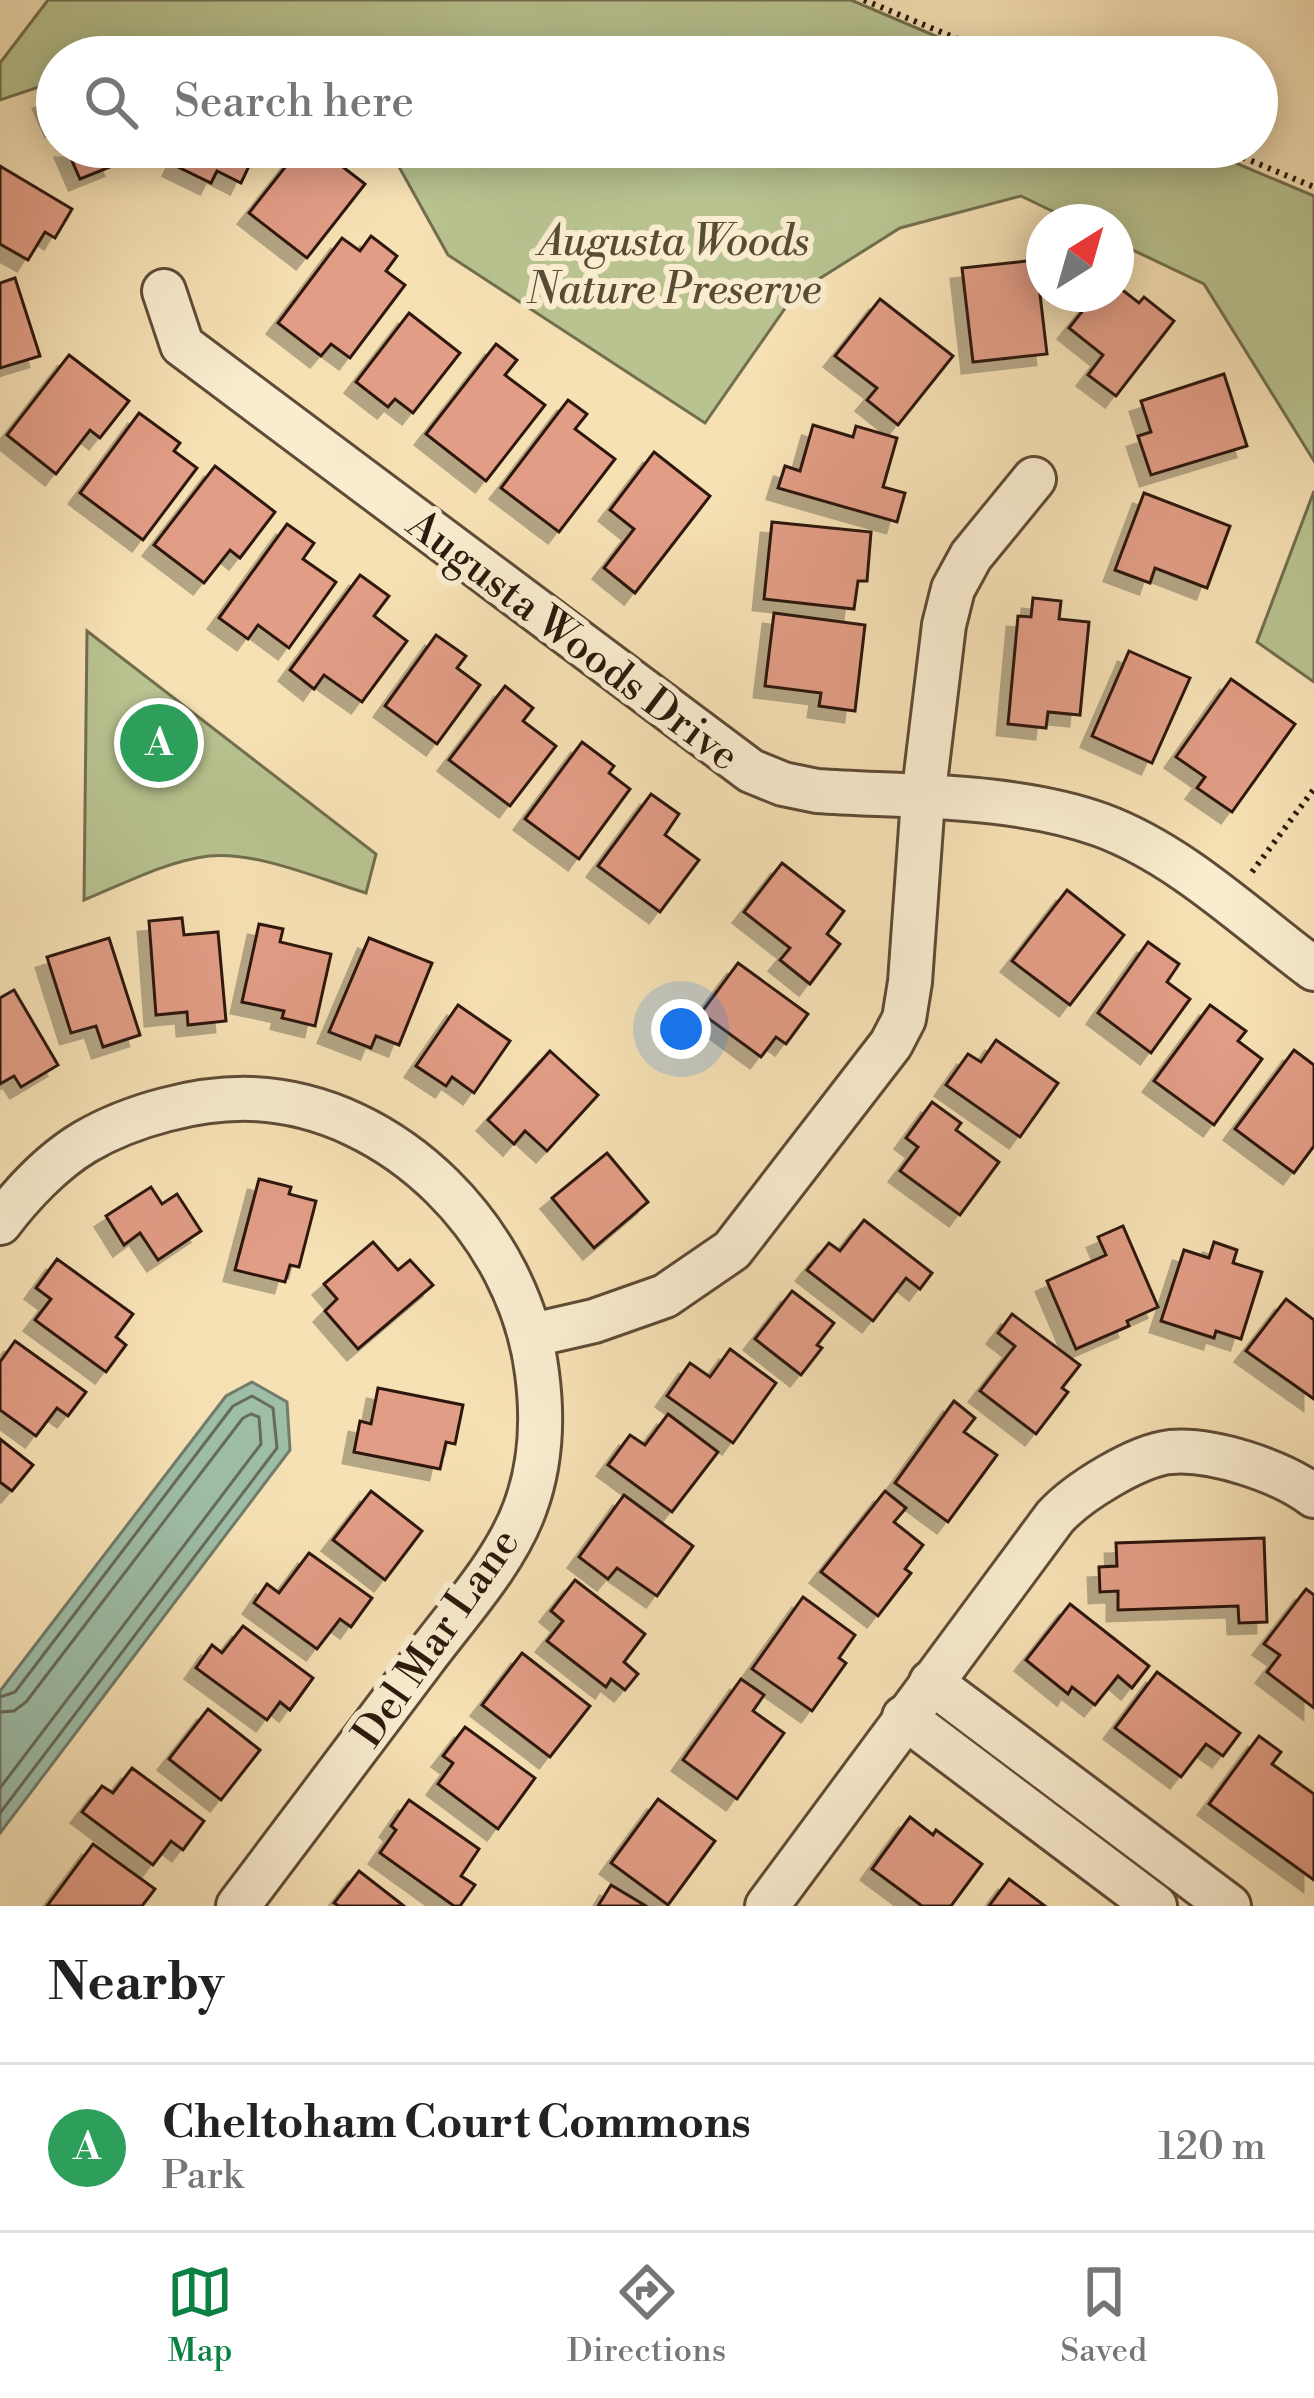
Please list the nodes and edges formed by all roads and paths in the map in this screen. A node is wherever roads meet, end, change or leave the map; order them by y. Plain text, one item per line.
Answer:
1 (863, 0) edge
2 (950, 36) edge
3 (1269, 168) edge
4 (1314, 187) edge
5 (164, 291) dead end
6 (1034, 479) dead end
7 (1314, 789) edge
8 (923, 799) junction
9 (1228, 904) junction
10 (1314, 970) edge
11 (0, 1223) edge
12 (533, 1335) junction
13 (1314, 1496) edge
14 (931, 1682) junction
15 (904, 1718) junction
16 (238, 1906) edge
17 (767, 1906) edge
18 (1154, 1906) edge
19 (1229, 1906) edge

1 - 2 path
3 - 4 path
5 - 8 street, Augusta Woods Drive
6 - 8 street
7 - 9 path
8 - 9 street, Augusta Woods Drive
8 - 12 street
9 - 10 street, Augusta Woods Drive
11 - 12 street, Del Mar Lane
12 - 16 street, Del Mar Lane
13 - 14 street
14 - 15 street
14 - 19 street
15 - 17 street
15 - 18 street

